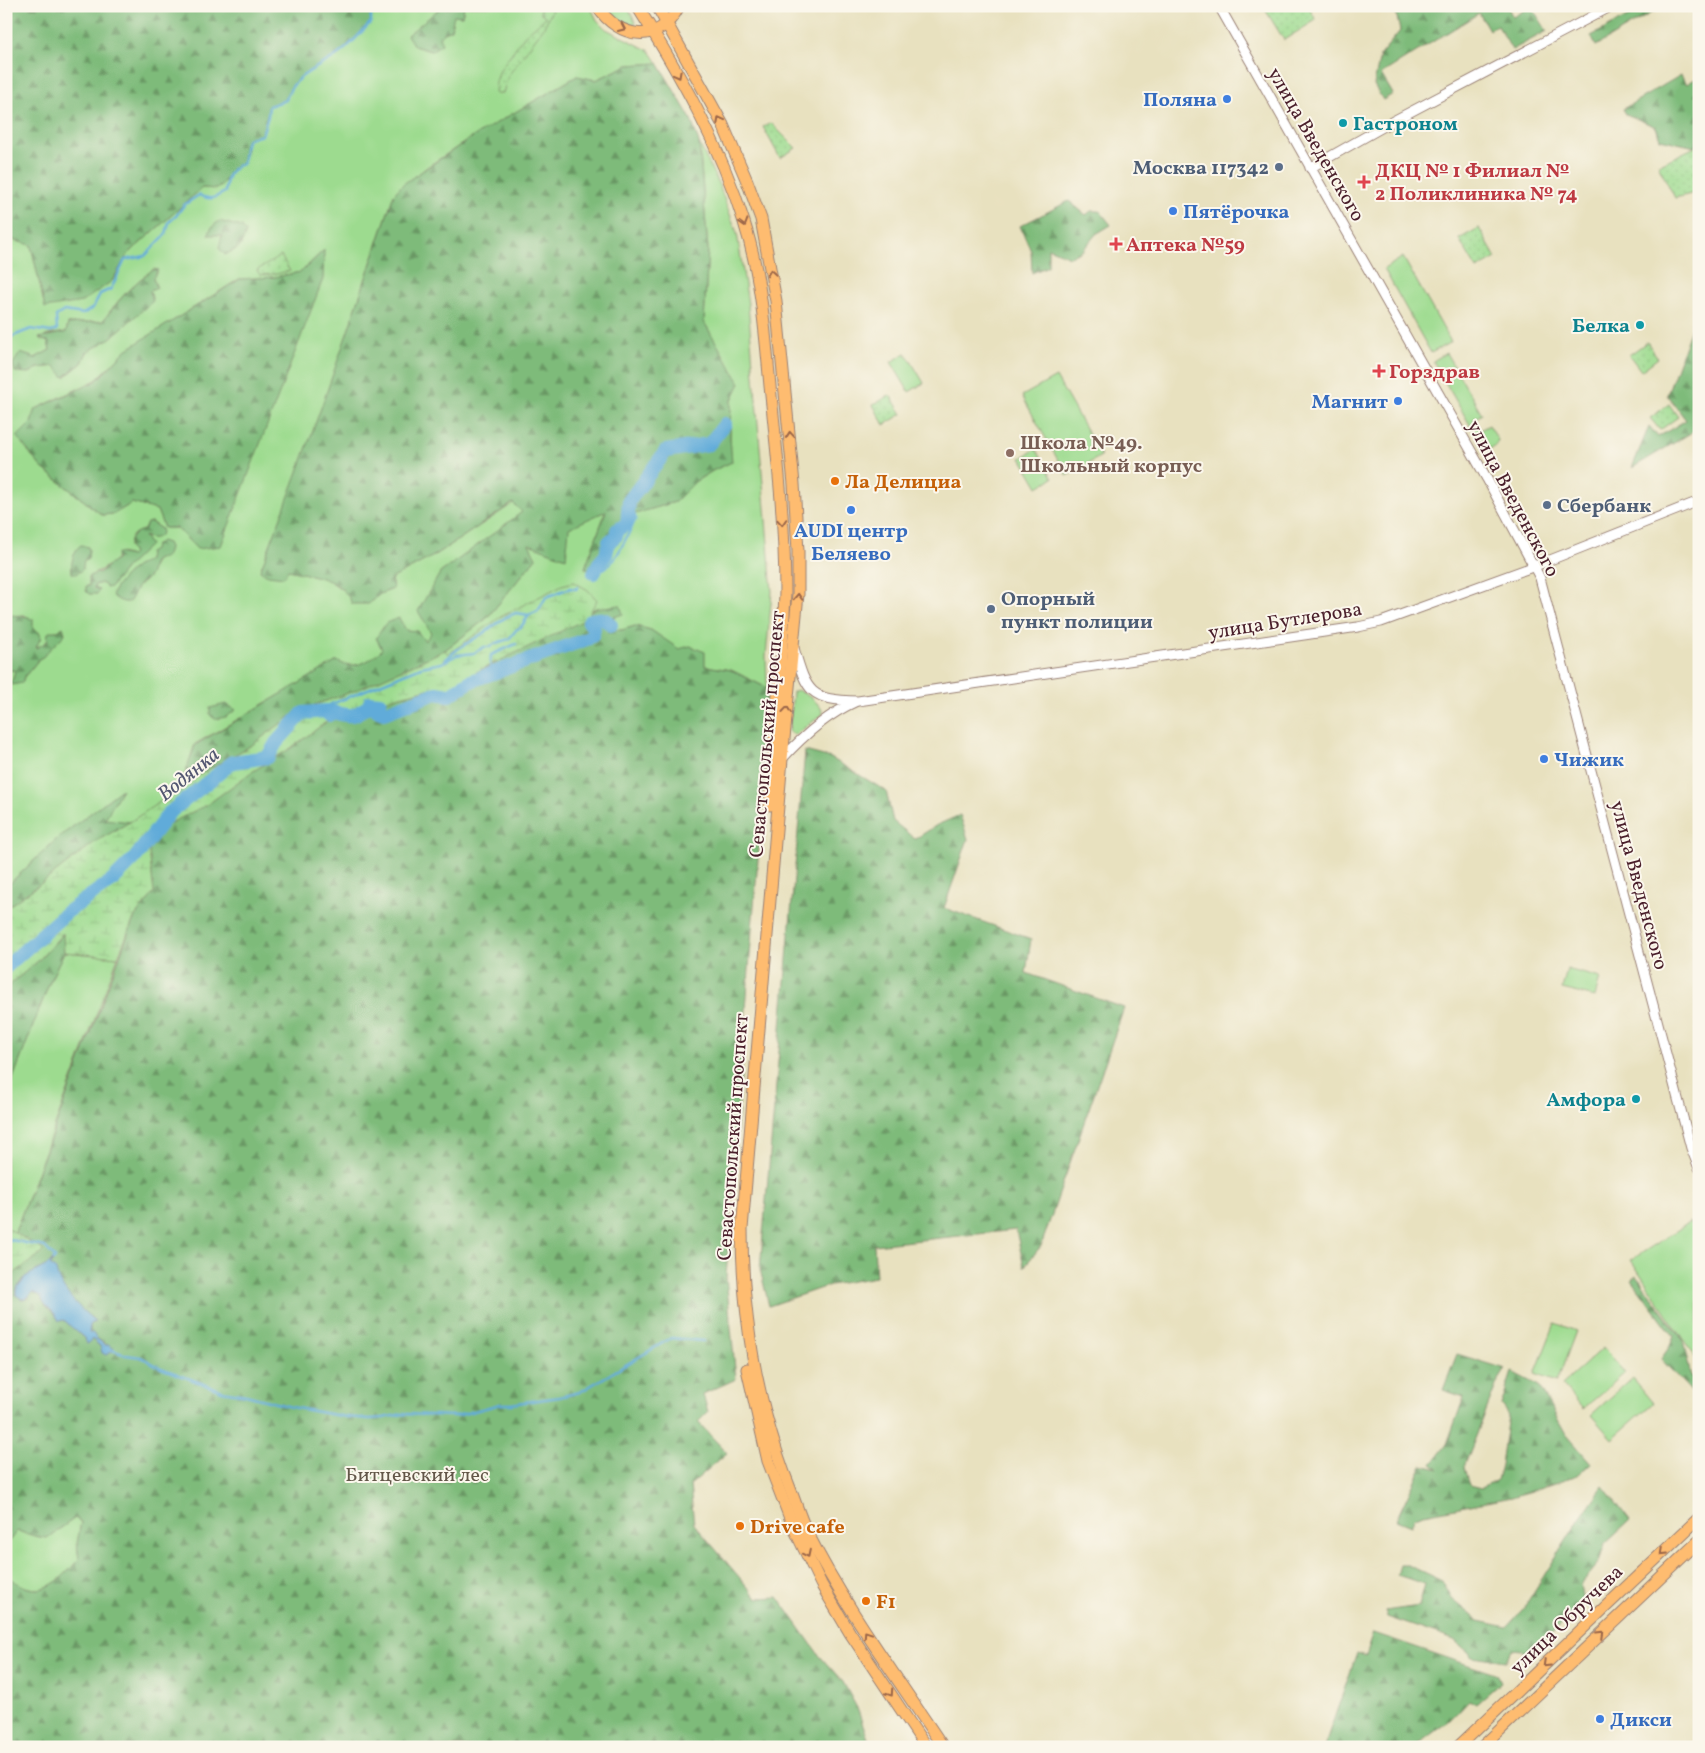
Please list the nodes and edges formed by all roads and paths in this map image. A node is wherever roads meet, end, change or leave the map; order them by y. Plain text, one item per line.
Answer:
1 (597, 6) edge
2 (637, 6) edge
3 (657, 6) edge
4 (679, 6) edge
5 (1218, 6) edge
6 (1612, 6) edge
7 (667, 24) junction
8 (654, 32) junction
9 (1310, 168) junction
10 (779, 484) junction
11 (794, 484) junction
12 (1699, 501) edge
13 (1535, 566) junction
14 (794, 645) junction
15 (858, 701) junction
16 (782, 759) junction
17 (1695, 1146) edge
18 (1699, 1168) edge
19 (1699, 1518) edge
20 (1699, 1541) edge
21 (1645, 1569) junction
22 (1656, 1581) junction
23 (926, 1747) edge
24 (943, 1747) edge
25 (1458, 1747) edge
26 (1482, 1747) edge

1 -> 8 main road
2 - 8 main road, Севастопольский проспект
3 - 7 main road, Севастопольский проспект
4 - 7 main road
5 - 9 street, улица Введенского
6 - 9 street
7 - 8 main road
11 -> 7 main road, Севастопольский проспект
8 -> 10 main road, Севастопольский проспект
9 - 13 street, улица Введенского
10 - 11 street
10 -> 23 main road, Севастопольский проспект
14 -> 11 main road, Севастопольский проспект
12 - 13 street, улица Бутлерова
13 - 15 street, улица Бутлерова
13 - 17 street, улица Введенского
14 - 15 street, улица Бутлерова
16 -> 14 main road, Севастопольский проспект
15 - 16 street, улица Бутлерова
24 -> 16 main road, Севастопольский проспект
17 - 18 street, улица Введенского
19 -> 21 main road, улица Обручева
20 - 22 main road, улица Обручева
21 - 22 street
21 -> 25 main road, улица Обручева
26 -> 22 main road, улица Обручева

